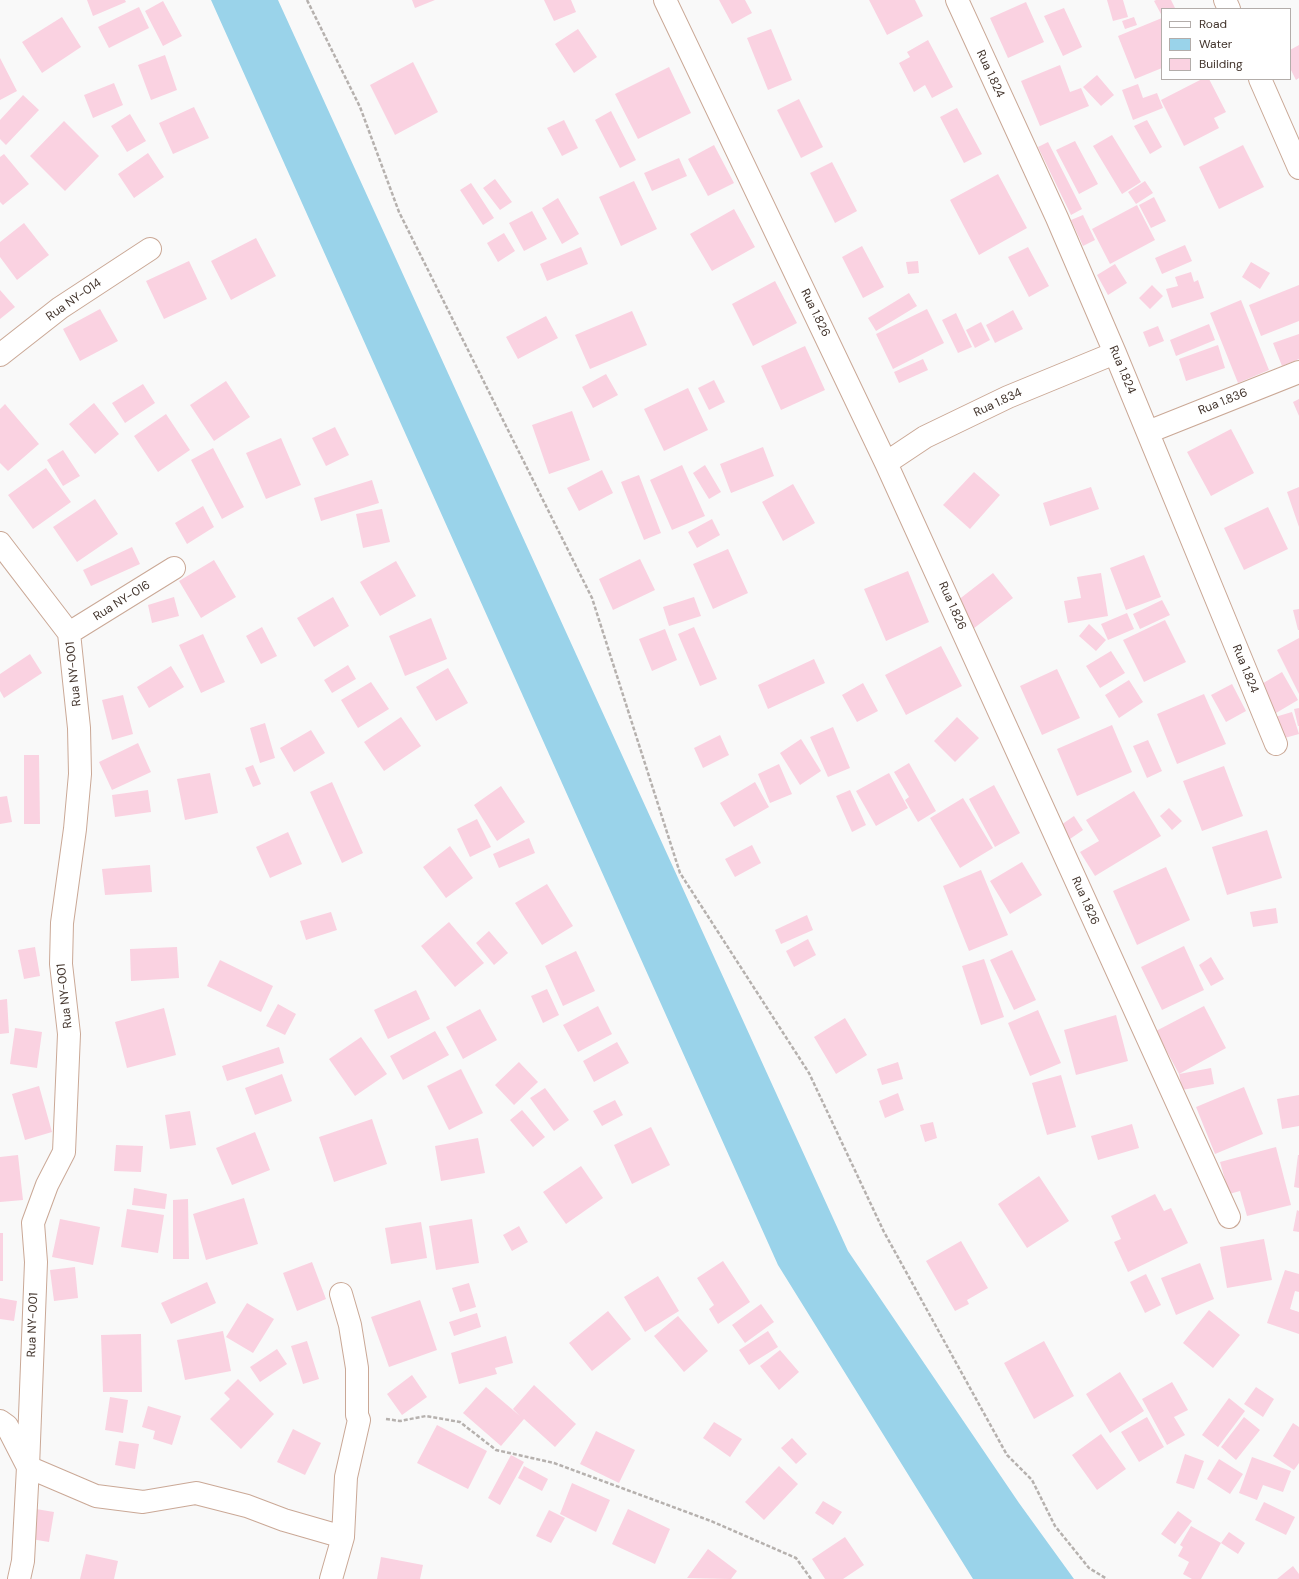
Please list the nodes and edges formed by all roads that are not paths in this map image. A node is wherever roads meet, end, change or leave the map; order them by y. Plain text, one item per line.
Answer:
1 (665, 0) edge
2 (956, 0) edge
3 (1260, 80) edge
4 (1299, 168) edge
5 (150, 249) dead end
6 (1115, 353) junction
7 (0, 355) edge
8 (1299, 372) edge
9 (1148, 432) junction
10 (886, 463) junction
11 (0, 543) edge
12 (174, 568) dead end
13 (69, 633) junction
14 (1276, 744) dead end
15 (1228, 1217) dead end
16 (341, 1294) dead end
17 (0, 1421) edge
18 (28, 1467) junction
19 (343, 1537) junction
20 (19, 1579) edge
21 (332, 1579) edge

1 - 10 street, Rua 1.826
2 - 6 street, Rua 1.824
3 - 4 street
5 - 7 street, Rua NY-014
6 - 9 street, Rua 1.824
6 - 10 street, Rua 1.834
8 - 9 street, Rua 1.836
9 - 14 street, Rua 1.824
10 - 15 street, Rua 1.826
11 - 13 street, Rua NY-001
12 - 13 street, Rua NY-016
13 - 18 street, Rua NY-001
16 - 19 street
17 - 18 street
18 - 19 street
18 - 20 street, Rua NY-001
19 - 21 street

